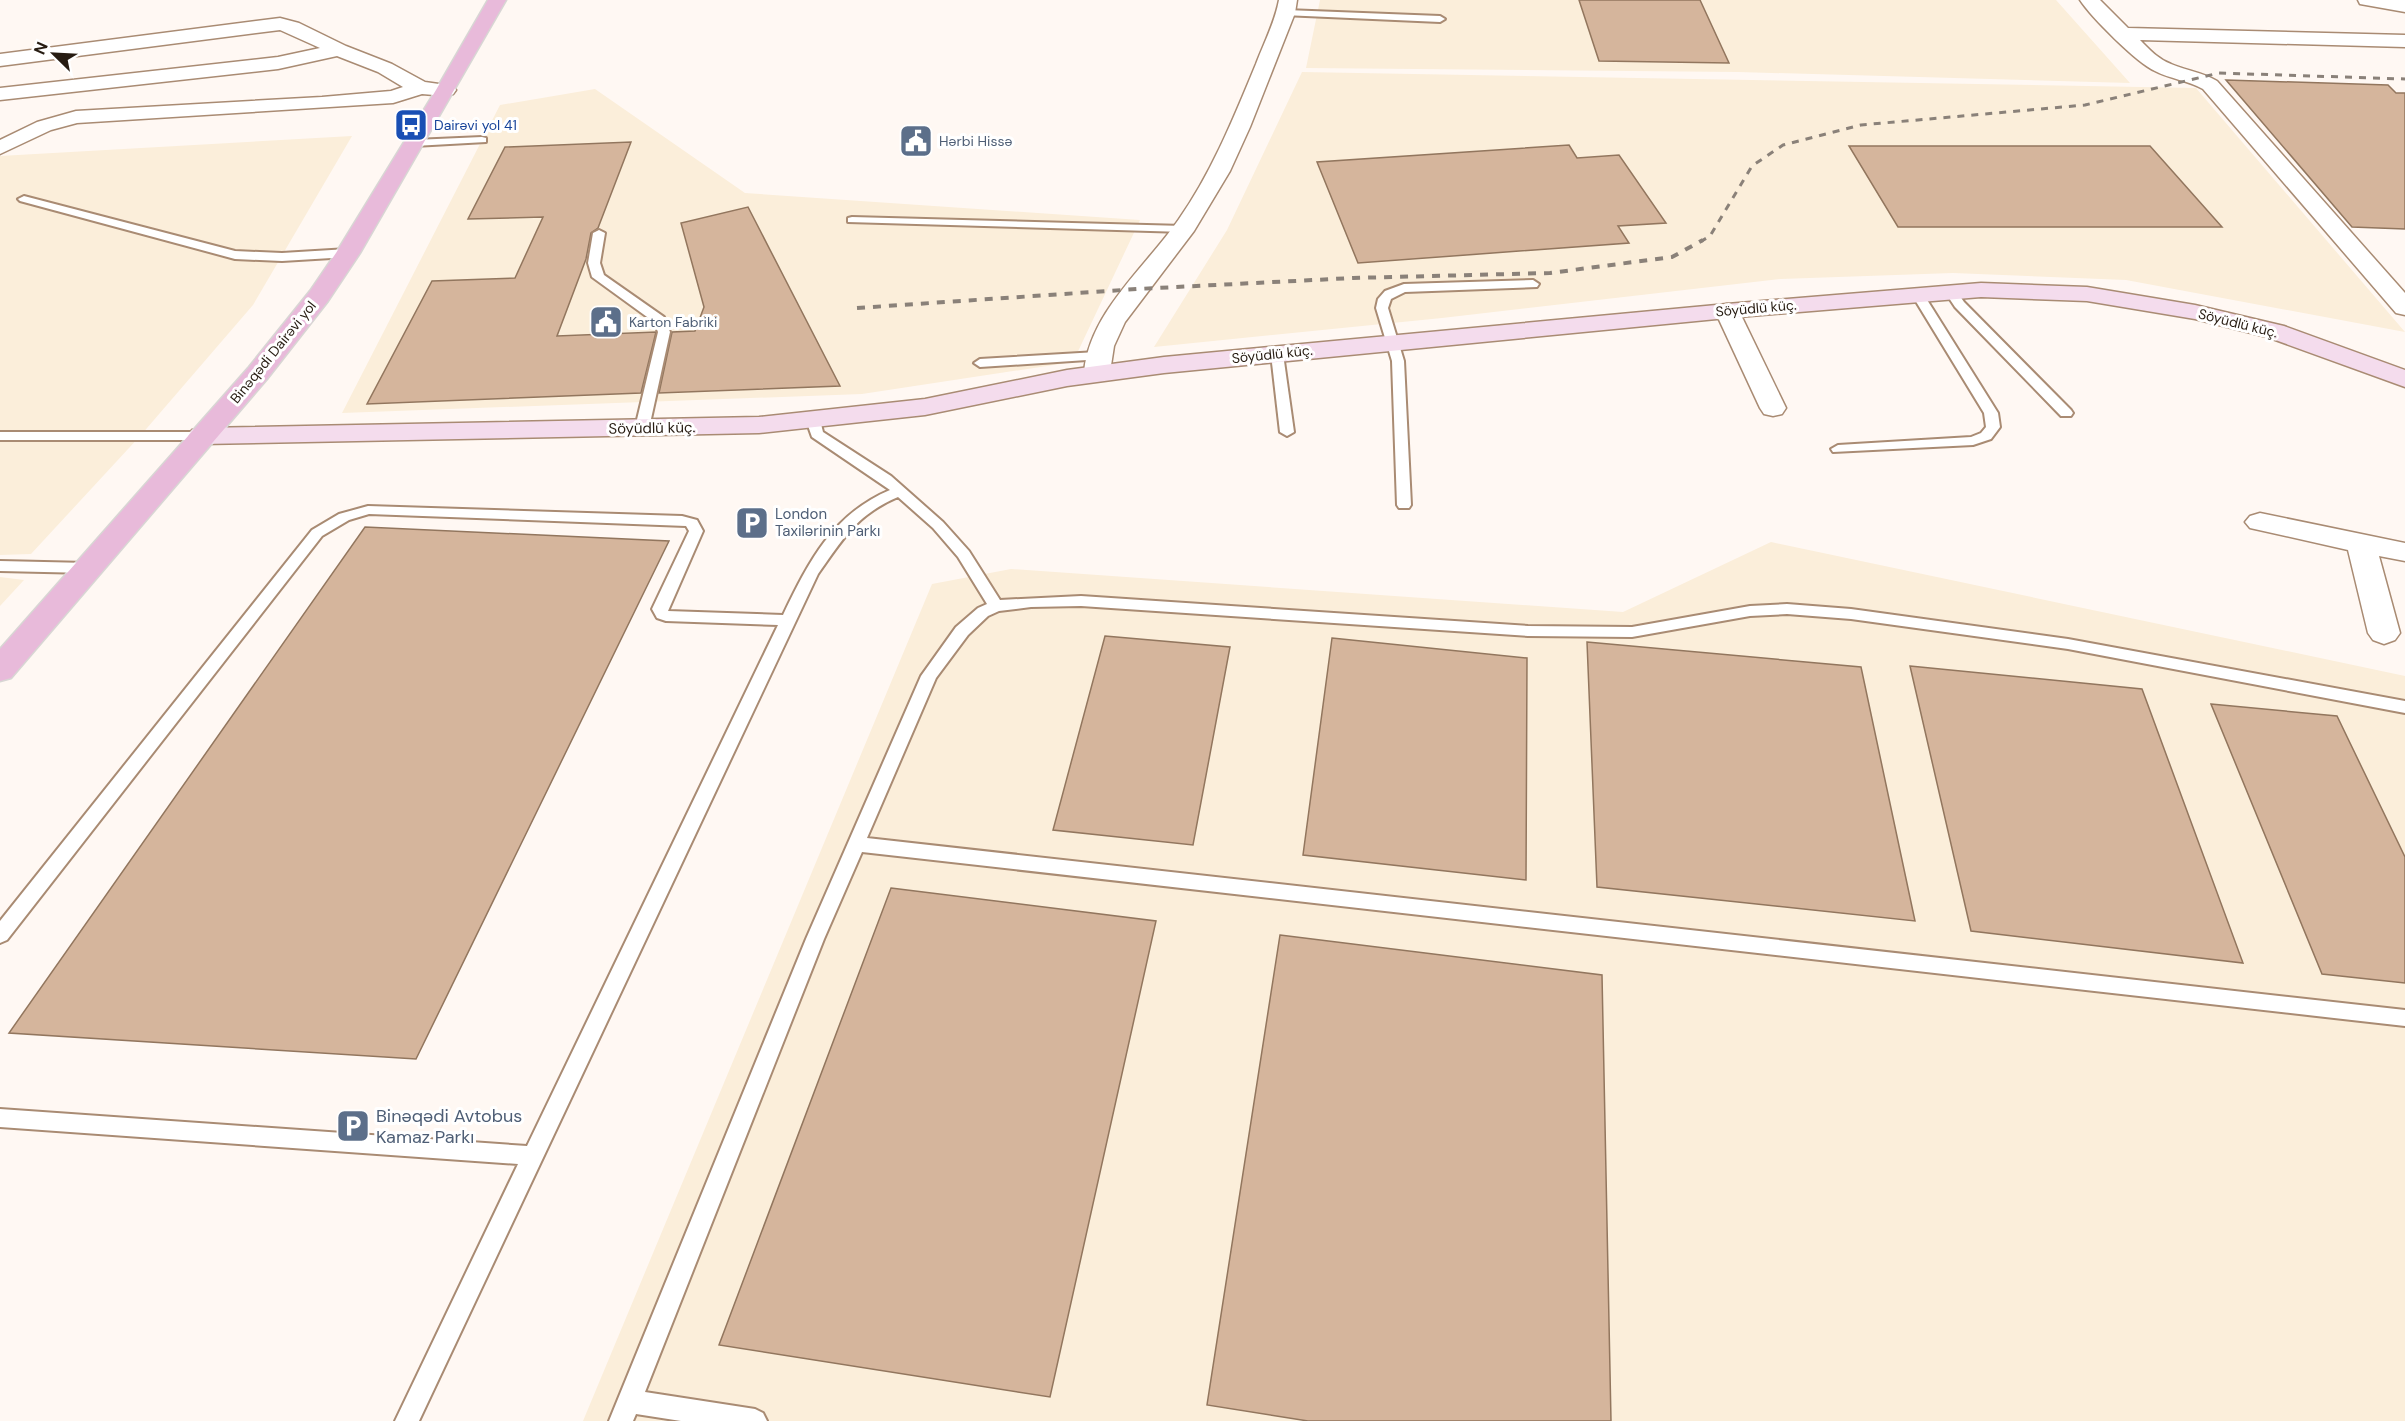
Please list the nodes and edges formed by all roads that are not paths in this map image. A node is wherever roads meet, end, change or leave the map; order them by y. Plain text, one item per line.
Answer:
1 (497, 0) edge
2 (2089, 0) edge
3 (2367, 0) edge
4 (2405, 6) edge
5 (1287, 7) edge
6 (1440, 19) dead end
7 (2125, 34) junction
8 (2405, 41) edge
9 (339, 50) junction
10 (0, 60) edge
11 (420, 88) junction
12 (446, 90) junction
13 (0, 94) edge
14 (482, 140) dead end
15 (414, 143) junction
16 (0, 148) edge
17 (24, 199) dead end
18 (852, 220) dead end
19 (1184, 229) junction
20 (599, 233) dead end
21 (348, 253) junction
22 (1533, 284) dead end
23 (1951, 292) junction
24 (1918, 295) junction
25 (2405, 308) edge
26 (1727, 311) junction
27 (1394, 342) junction
28 (1277, 354) junction
29 (980, 363) dead end
30 (1097, 364) junction
31 (2405, 379) edge
32 (1773, 408) dead end
33 (2066, 413) dead end
34 (813, 420) junction
35 (642, 428) junction
36 (1287, 432) dead end
37 (0, 436) edge
38 (202, 436) junction
39 (1838, 449) dead end
40 (901, 491) junction
41 (1404, 504) dead end
42 (2260, 522) dead end
43 (2361, 543) junction
44 (2405, 552) edge
45 (0, 566) edge
46 (88, 568) junction
47 (996, 606) junction
48 (788, 620) junction
49 (2384, 633) dead end
50 (0, 669) edge
51 (2405, 707) edge
52 (856, 844) junction
53 (0, 935) edge
54 (2405, 1018) edge
55 (0, 1118) edge
56 (533, 1156) junction
57 (625, 1411) edge
58 (407, 1421) edge
59 (755, 1421) edge

1 - 12 main road, Binəqədi Dairəvi yol
2 - 7 street
3 - 4 street
5 - 6 lane
5 - 19 street
7 - 8 street
7 - 25 street
9 - 10 street
9 - 11 street
9 - 13 street
11 - 12 street
11 - 16 street
12 - 15 main road, Binəqədi Dairəvi yol
14 - 15 lane
15 - 21 main road, Binəqədi Dairəvi yol
17 - 21 lane
18 - 19 lane
19 - 30 street
20 - 35 lane
21 - 38 main road, Binəqədi Dairəvi yol
22 - 27 lane
23 - 24 street, Söyüdlü küç.
23 - 31 street, Söyüdlü küç.
23 - 33 lane
24 - 26 street, Söyüdlü küç.
24 - 39 lane
26 - 27 street, Söyüdlü küç.
26 - 32 street
27 - 28 street, Söyüdlü küç.
27 - 41 lane
28 - 30 street, Söyüdlü küç.
28 - 36 lane
29 - 30 lane
30 - 34 street, Söyüdlü küç.
34 - 35 street, Söyüdlü küç.
34 - 40 lane
35 - 38 street, Söyüdlü küç.
37 - 38 lane
38 - 46 main road, Binəqədi Dairəvi yol
40 - 47 lane
40 - 48 lane
42 - 43 street
43 - 44 street
43 - 49 street
45 - 46 lane
46 - 50 main road, Binəqədi Dairəvi yol
47 - 51 lane
47 - 52 lane
48 - 53 lane
48 - 56 lane
52 - 54 lane
52 - 57 lane
55 - 56 lane
56 - 58 lane
57 - 59 lane

